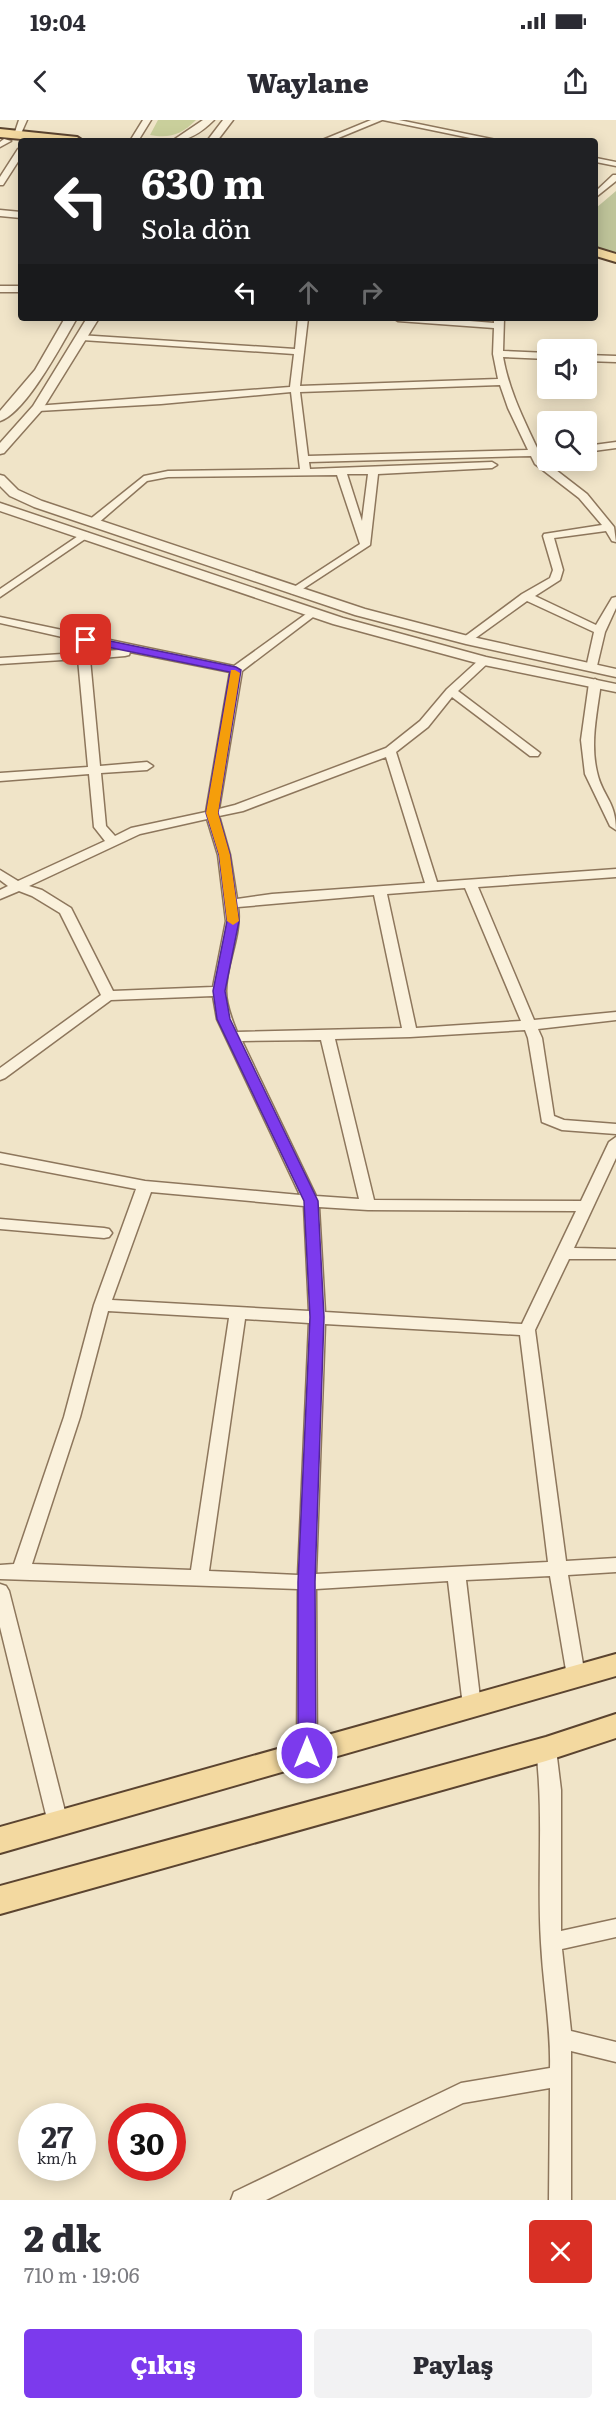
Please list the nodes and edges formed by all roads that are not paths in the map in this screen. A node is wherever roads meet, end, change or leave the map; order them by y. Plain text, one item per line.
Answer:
1 (23, 120) edge
2 (147, 120) edge
3 (209, 120) edge
4 (228, 120) edge
5 (378, 120) edge
6 (387, 120) edge
7 (136, 138) edge
8 (183, 138) edge
9 (214, 138) edge
10 (332, 138) edge
11 (481, 138) edge
12 (7, 140) edge
13 (18, 156) edge
14 (598, 160) edge
15 (616, 164) edge
16 (616, 177) edge
17 (0, 183) edge
18 (598, 193) edge
19 (0, 213) edge
20 (18, 215) edge
21 (598, 253) edge
22 (598, 258) edge
23 (616, 258) edge
24 (616, 263) edge
25 (18, 289) edge
26 (0, 290) edge
27 (69, 321) edge
28 (91, 321) edge
29 (303, 321) edge
30 (474, 321) edge
31 (499, 322) edge
32 (82, 337) junction
33 (299, 352) junction
34 (498, 354) junction
35 (537, 356) edge
36 (597, 358) edge
37 (616, 359) edge
38 (504, 382) junction
39 (295, 389) junction
40 (13, 406) junction
41 (0, 407) edge
42 (38, 408) junction
43 (0, 417) edge
44 (616, 445) edge
45 (597, 448) edge
46 (0, 450) edge
47 (305, 459) junction
48 (537, 459) junction
49 (373, 471) junction
50 (552, 471) edge
51 (305, 472) junction
52 (341, 472) junction
53 (0, 479) edge
54 (0, 507) edge
55 (93, 522) junction
56 (609, 527) junction
57 (84, 535) junction
58 (616, 539) edge
59 (365, 545) junction
60 (295, 591) junction
61 (0, 594) edge
62 (526, 596) junction
63 (616, 600) edge
64 (313, 612) junction
65 (0, 620) edge
66 (599, 630) junction
67 (86, 640) junction
68 (466, 640) junction
69 (143, 651) junction
70 (85, 657) junction
71 (0, 661) edge
72 (484, 661) junction
73 (592, 668) junction
74 (236, 670) junction
75 (616, 673) edge
76 (596, 684) junction
77 (616, 688) edge
78 (451, 691) junction
79 (390, 751) junction
80 (534, 753) dead end
81 (147, 766) dead end
82 (95, 769) junction
83 (0, 777) edge
84 (613, 811) edge
85 (212, 813) junction
86 (616, 826) edge
87 (112, 842) junction
88 (616, 873) edge
89 (0, 874) edge
90 (470, 883) junction
91 (16, 886) junction
92 (432, 886) junction
93 (380, 891) junction
94 (0, 895) edge
95 (231, 904) junction
96 (219, 991) junction
97 (108, 996) junction
98 (616, 1016) edge
99 (530, 1027) junction
100 (410, 1033) junction
101 (327, 1036) junction
102 (233, 1037) junction
103 (0, 1076) edge
104 (616, 1129) edge
105 (616, 1142) edge
106 (0, 1158) edge
107 (145, 1186) junction
108 (311, 1201) junction
109 (368, 1205) junction
110 (587, 1206) junction
111 (0, 1224) edge
112 (104, 1233) dead end
113 (562, 1253) junction
114 (616, 1254) edge
115 (102, 1305) junction
116 (238, 1312) junction
117 (317, 1317) junction
118 (527, 1330) junction
119 (616, 1565) edge
120 (558, 1568) junction
121 (21, 1571) junction
122 (0, 1572) edge
123 (456, 1574) junction
124 (199, 1577) junction
125 (307, 1582) junction
126 (0, 1591) edge
127 (616, 1665) edge
128 (576, 1676) junction
129 (472, 1706) junction
130 (616, 1726) edge
131 (546, 1749) junction
132 (307, 1753) junction
133 (57, 1823) junction
134 (0, 1840) edge
135 (0, 1900) edge
136 (616, 1928) edge
137 (551, 1942) junction
138 (561, 2039) junction
139 (616, 2052) edge
140 (561, 2076) junction
141 (242, 2200) edge
142 (560, 2200) edge

1 - 12 street
2 - 7 street
3 - 8 street
4 - 9 street
5 - 10 street
6 - 11 street
13 - 17 street
14 - 15 street
16 - 18 street
19 - 20 street
21 - 23 main road
22 - 24 main road
25 - 26 street
27 - 40 street
28 - 32 street
29 - 33 street
30 - 31 street
31 - 34 street
32 - 33 street
32 - 42 street
33 - 39 street
34 - 35 street
34 - 38 street
36 - 37 street
38 - 39 street
38 - 48 street
39 - 42 street
39 - 47 street
40 - 41 street
40 - 43 street
42 - 46 street
44 - 45 street
47 - 48 street
47 - 51 street
48 - 49 street
49 - 52 street
49 - 59 street
50 - 56 street
51 - 52 street
51 - 55 street
52 - 59 street
53 - 55 street
54 - 57 street
55 - 60 street
56 - 58 street
56 - 62 street
57 - 61 street
57 - 64 street
59 - 60 street
60 - 68 street
62 - 66 street
62 - 68 street
63 - 66 street
64 - 72 street
64 - 74 street
65 - 67 street
66 - 73 street
67 - 69 street
67 - 70 street
68 - 73 street
69 - 70 street
69 - 74 street
70 - 71 street
70 - 82 street
72 - 76 street
72 - 78 street
73 - 75 street
73 - 76 street
74 - 85 street
76 - 77 street
76 - 84 street
78 - 79 street
78 - 80 street
79 - 85 street
79 - 92 street
81 - 82 street
82 - 83 street
82 - 87 street
84 - 86 street
85 - 87 street
85 - 95 street
87 - 91 street
88 - 90 street
89 - 91 street
90 - 92 street
90 - 99 street
91 - 94 street
91 - 97 street
92 - 93 street
93 - 95 street
93 - 100 street
95 - 96 street
96 - 97 street
96 - 102 street
97 - 103 street
98 - 99 street
99 - 100 street
99 - 104 street
100 - 101 street
101 - 102 street
101 - 109 street
102 - 108 street
105 - 110 street
106 - 107 street
107 - 108 street
107 - 115 street
108 - 109 street
108 - 117 street
109 - 110 street
110 - 113 street
111 - 112 street
113 - 114 street
113 - 118 street
115 - 116 street
115 - 121 street
116 - 117 street
116 - 124 street
117 - 118 street
117 - 125 street
118 - 120 street
119 - 120 street
120 - 123 street
120 - 128 street
121 - 122 street
121 - 124 street
123 - 125 street
123 - 129 street
124 - 125 street
125 - 132 street
126 - 133 street
127 - 128 main road
128 - 129 main road
129 - 132 main road
130 - 131 main road
131 - 135 main road
131 - 137 street
132 - 133 main road
133 - 134 main road
136 - 137 street
137 - 138 street
138 - 139 street
138 - 140 street
140 - 141 street
140 - 142 street

